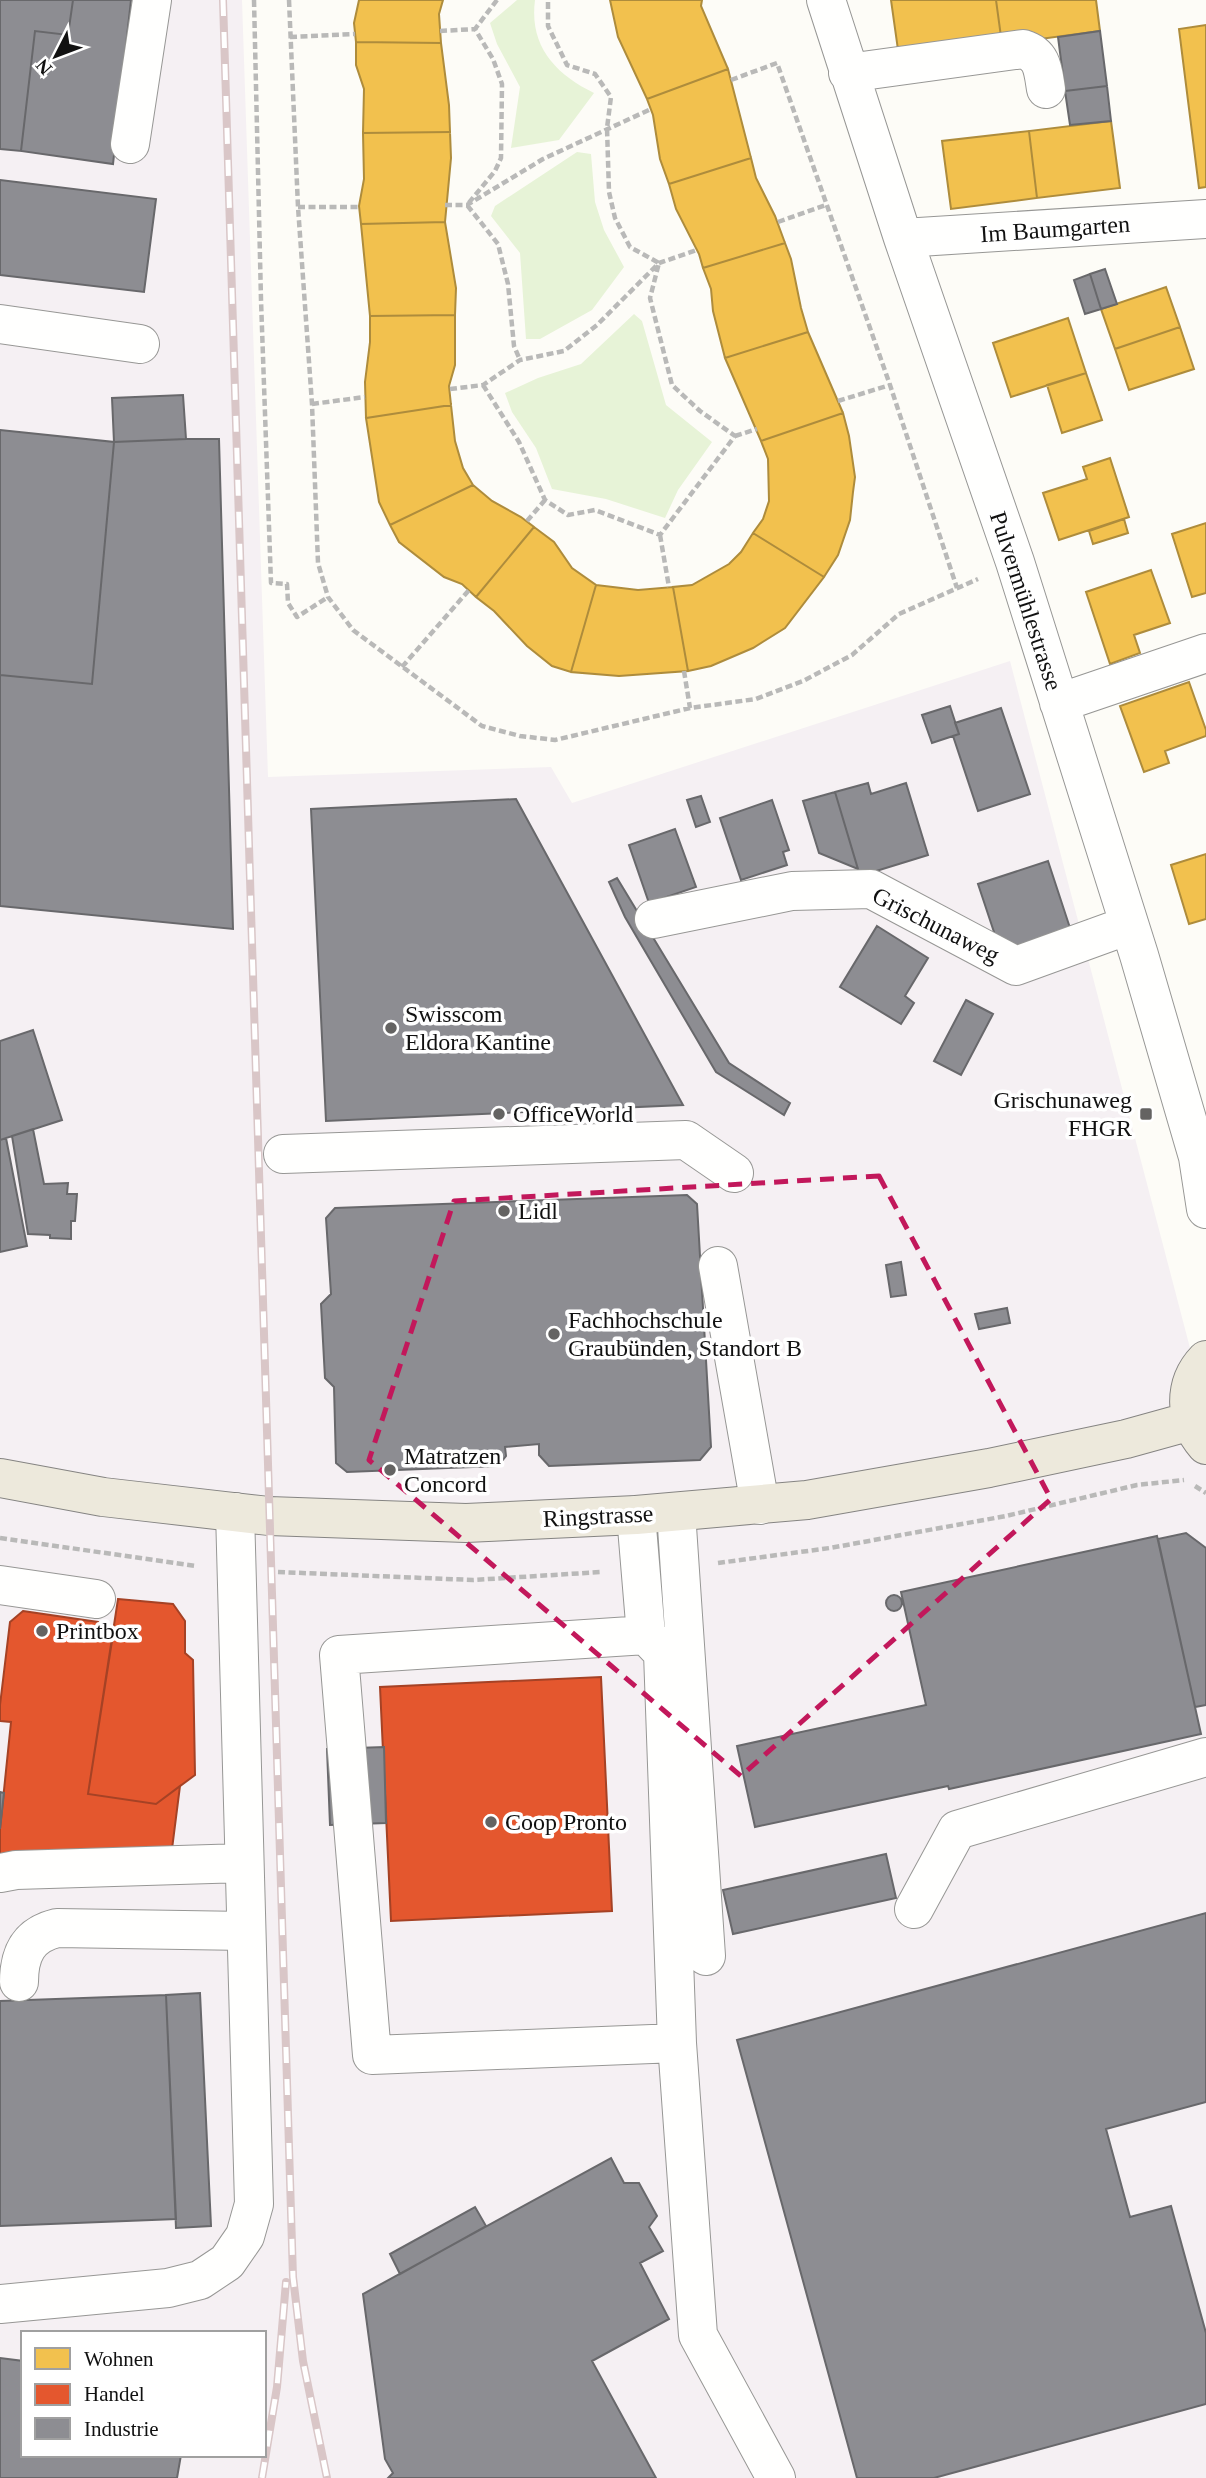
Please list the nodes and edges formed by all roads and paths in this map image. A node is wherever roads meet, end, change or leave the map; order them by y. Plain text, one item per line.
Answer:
1 (152, 0) edge
2 (254, 0) edge
3 (289, 0) edge
4 (497, 0) edge
5 (548, 0) edge
6 (826, 0) edge
7 (475, 29) junction
8 (440, 31) dead end
9 (355, 34) dead end
10 (289, 37) junction
11 (848, 74) junction
12 (731, 80) dead end
13 (1046, 89) dead end
14 (651, 109) dead end
15 (607, 128) junction
16 (130, 144) dead end
17 (445, 205) dead end
18 (467, 205) junction
19 (826, 205) junction
20 (298, 207) junction
21 (360, 207) dead end
22 (1206, 219) edge
23 (778, 222) dead end
24 (903, 238) junction
25 (697, 250) dead end
26 (659, 263) junction
27 (0, 324) edge
28 (141, 344) dead end
29 (520, 360) junction
30 (482, 385) junction
31 (890, 385) junction
32 (450, 389) dead end
33 (365, 397) dead end
34 (838, 401) dead end
35 (312, 404) junction
36 (757, 429) dead end
37 (735, 436) junction
38 (545, 500) junction
39 (527, 521) dead end
40 (660, 536) junction
41 (1015, 562) junction
42 (669, 587) dead end
43 (957, 588) junction
44 (469, 590) dead end
45 (328, 597) junction
46 (1206, 653) edge
47 (402, 667) junction
48 (684, 671) dead end
49 (1059, 703) junction
50 (690, 708) junction
51 (654, 919) dead end
52 (1129, 925) junction
53 (283, 1154) dead end
54 (734, 1173) dead end
55 (1206, 1209) edge
56 (718, 1266) dead end
57 (1206, 1360) edge
58 (1198, 1433) edge
59 (0, 1478) edge
60 (760, 1505) junction
61 (235, 1512) junction
62 (676, 1512) junction
63 (636, 1515) junction
64 (0, 1585) edge
65 (96, 1599) dead end
66 (646, 1635) junction
67 (1206, 1757) edge
68 (244, 1863) junction
69 (0, 1874) edge
70 (914, 1909) dead end
71 (246, 1931) junction
72 (706, 1956) dead end
73 (19, 1982) dead end
74 (677, 2043) junction
75 (0, 2304) edge
76 (776, 2478) edge

1 - 16 street
2 - 45 path
3 - 10 path
4 - 7 path
5 - 15 path
6 - 11 street, Pulvermühlestrasse
7 - 8 path
7 - 18 path
9 - 10 path
10 - 20 path
11 - 13 street
11 - 24 street, Pulvermühlestrasse
12 - 19 path
14 - 15 path
15 - 18 path
15 - 26 path
17 - 18 path
18 - 29 path
19 - 23 path
19 - 31 path
20 - 21 path
20 - 35 path
22 - 24 street, Im Baumgarten
24 - 41 street, Pulvermühlestrasse
25 - 26 path
26 - 29 path
26 - 37 path
27 - 28 street
29 - 30 path
30 - 32 path
30 - 38 path
31 - 34 path
31 - 43 path
33 - 35 path
35 - 45 path
36 - 37 path
37 - 40 path
38 - 39 path
38 - 40 path
40 - 42 path
41 - 43 path
41 - 49 street, Pulvermühlestrasse
43 - 50 path
44 - 47 path
45 - 47 path
46 - 49 street
47 - 50 path
48 - 50 path
49 - 52 street, Pulvermühlestrasse
51 - 52 street, Grischunaweg
52 - 55 street, Pulvermühlestrasse
53 - 54 street
56 - 60 street
57 - 58 main road
58 - 60 main road, Ringstrasse
59 - 61 main road, Ringstrasse
60 - 62 main road, Ringstrasse
61 - 63 main road, Ringstrasse
61 - 68 street
62 - 63 main road, Ringstrasse
62 - 72 street
63 - 66 street
64 - 65 street
66 - 74 street
66 - 74 street
67 - 70 street
68 - 69 street
68 - 71 street
71 - 73 street
71 - 75 street
74 - 76 street

